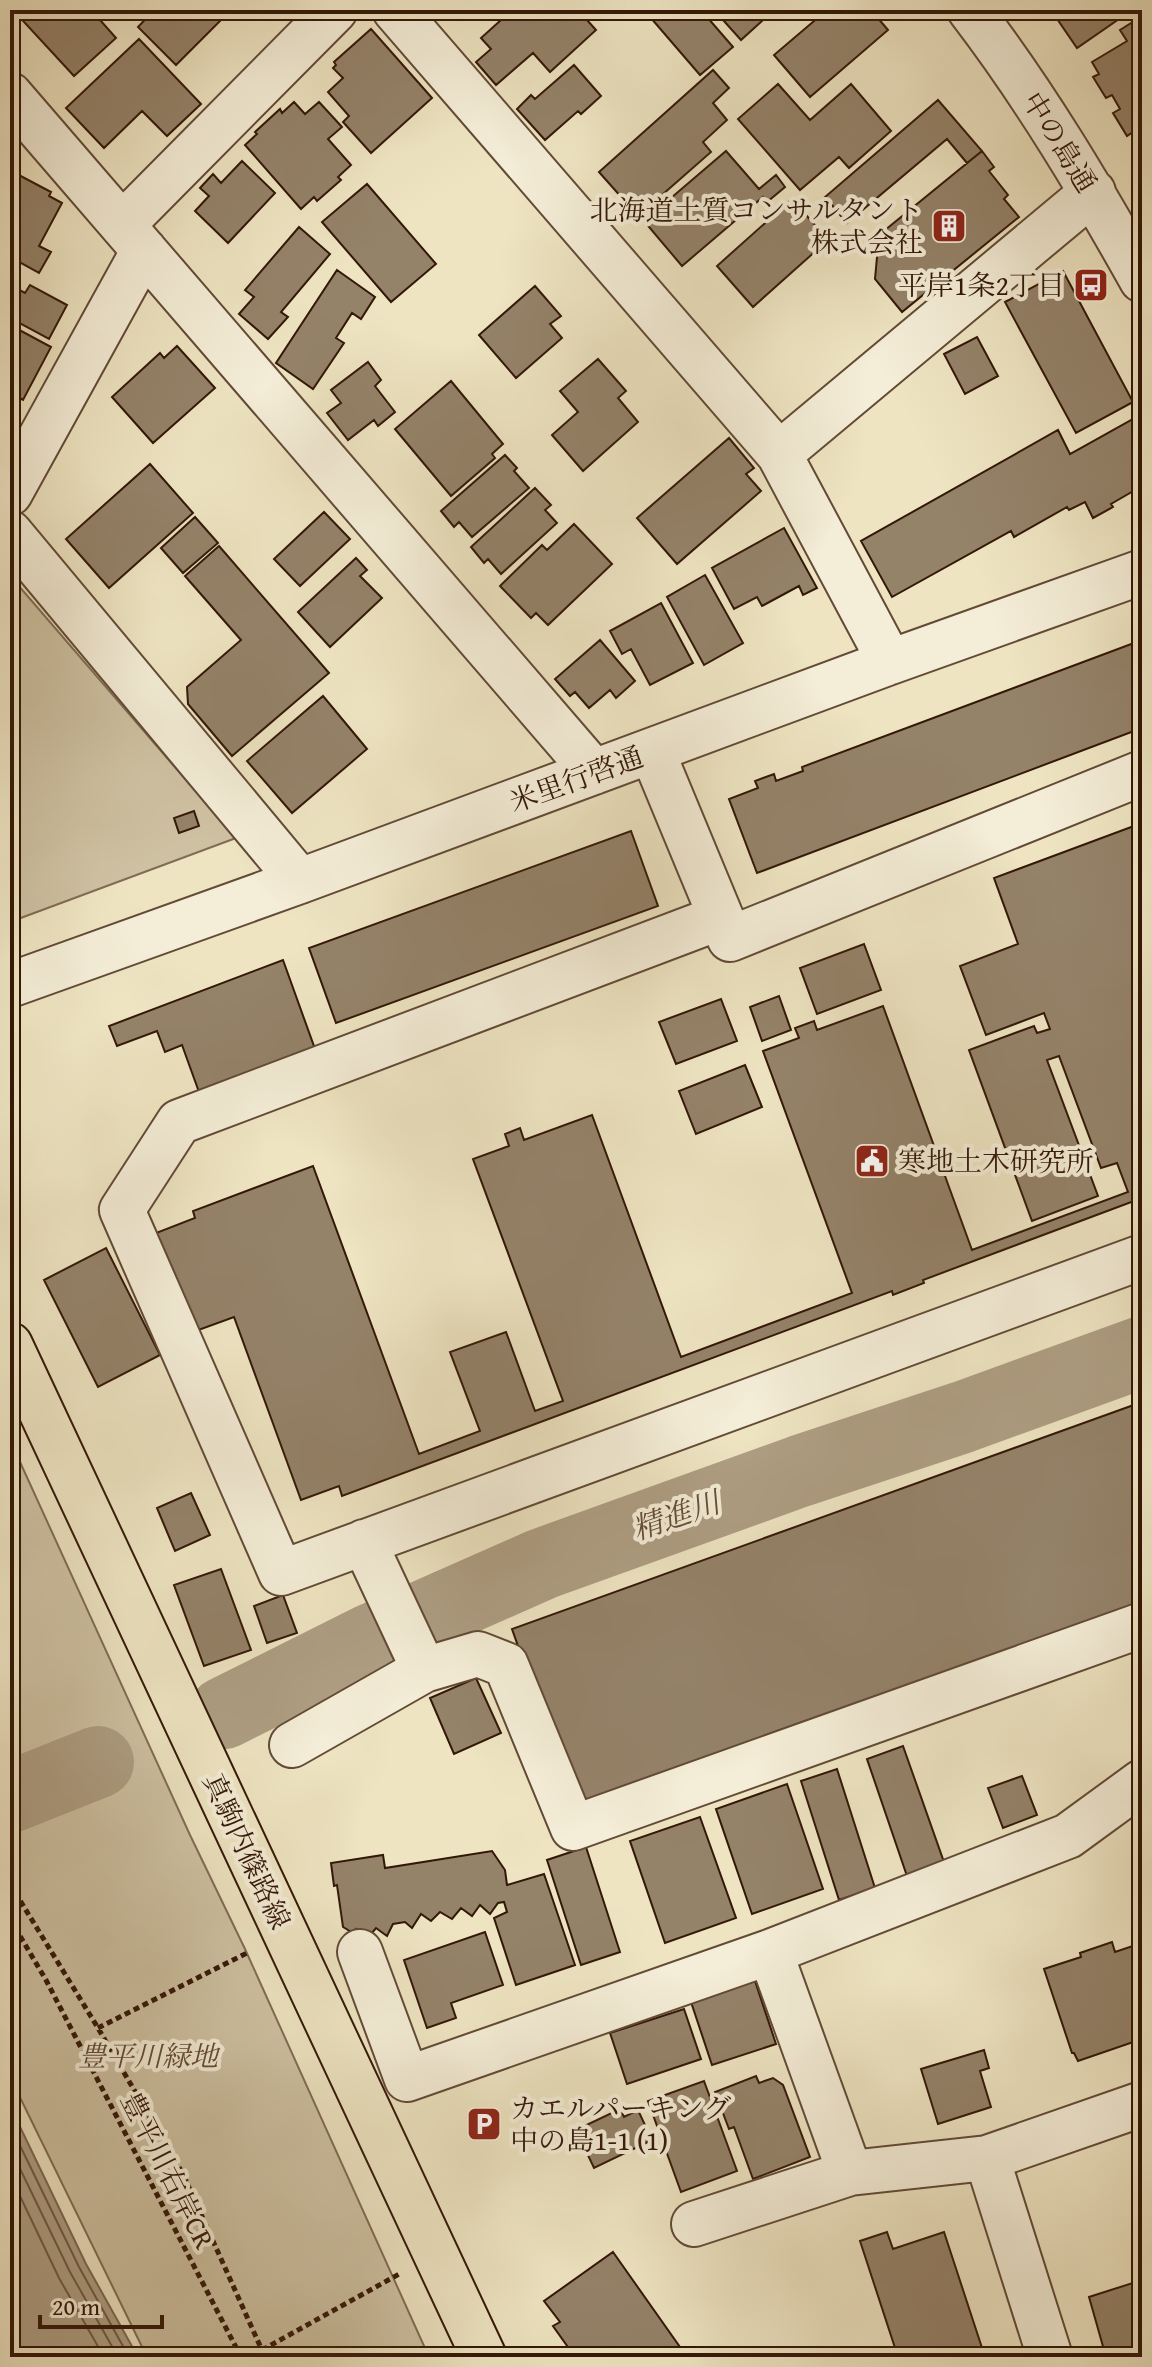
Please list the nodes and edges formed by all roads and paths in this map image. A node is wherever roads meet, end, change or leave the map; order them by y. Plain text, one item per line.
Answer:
1 (335, 10) edge
2 (395, 10) edge
3 (970, 10) edge
4 (10, 95) edge
5 (1093, 192) junction
6 (133, 237) junction
7 (1142, 280) edge
8 (779, 454) junction
9 (10, 493) edge
10 (10, 533) edge
11 (1142, 572) edge
12 (890, 662) junction
13 (652, 751) junction
14 (594, 772) junction
15 (1142, 773) edge
16 (300, 881) junction
17 (721, 917) junction
18 (19, 973) edge
19 (1142, 1257) edge
20 (10, 1345) edge
21 (364, 1542) junction
22 (1142, 1625) edge
23 (420, 1659) junction
24 (292, 1745) dead end
25 (1142, 1782) edge
26 (10, 1884) edge
27 (10, 1919) edge
28 (255, 1949) dead end
29 (360, 1952) dead end
30 (770, 1952) junction
31 (98, 2028) junction
32 (1142, 2104) edge
33 (987, 2158) junction
34 (850, 2173) junction
35 (694, 2224) dead end
36 (406, 2271) dead end
37 (262, 2350) junction
38 (241, 2357) edge
39 (265, 2357) edge
40 (484, 2357) edge
41 (1050, 2357) edge

1 - 6 street
2 - 8 street
3 - 5 street, 中の島通
4 - 6 street
5 - 7 street, 中の島通
5 - 8 street
6 - 9 street
6 - 14 street
8 - 12 street
10 - 16 street
11 - 12 street, 米里行啓通
12 - 13 street, 米里行啓通
13 - 14 street, 米里行啓通
13 - 17 street
14 - 16 street, 米里行啓通
15 - 17 street
16 - 18 street, 米里行啓通
17 - 21 street
19 - 21 street
20 - 40 main road, 真駒内篠路線
21 - 23 street
22 - 23 street
23 - 24 street
25 - 30 street
26 - 31 path
27 - 38 path, 豊平川右岸CR
28 - 31 path
29 - 30 street
30 - 34 street
31 - 37 path
32 - 33 street
33 - 34 street
33 - 41 street
34 - 35 street
36 - 37 path
37 - 39 path

